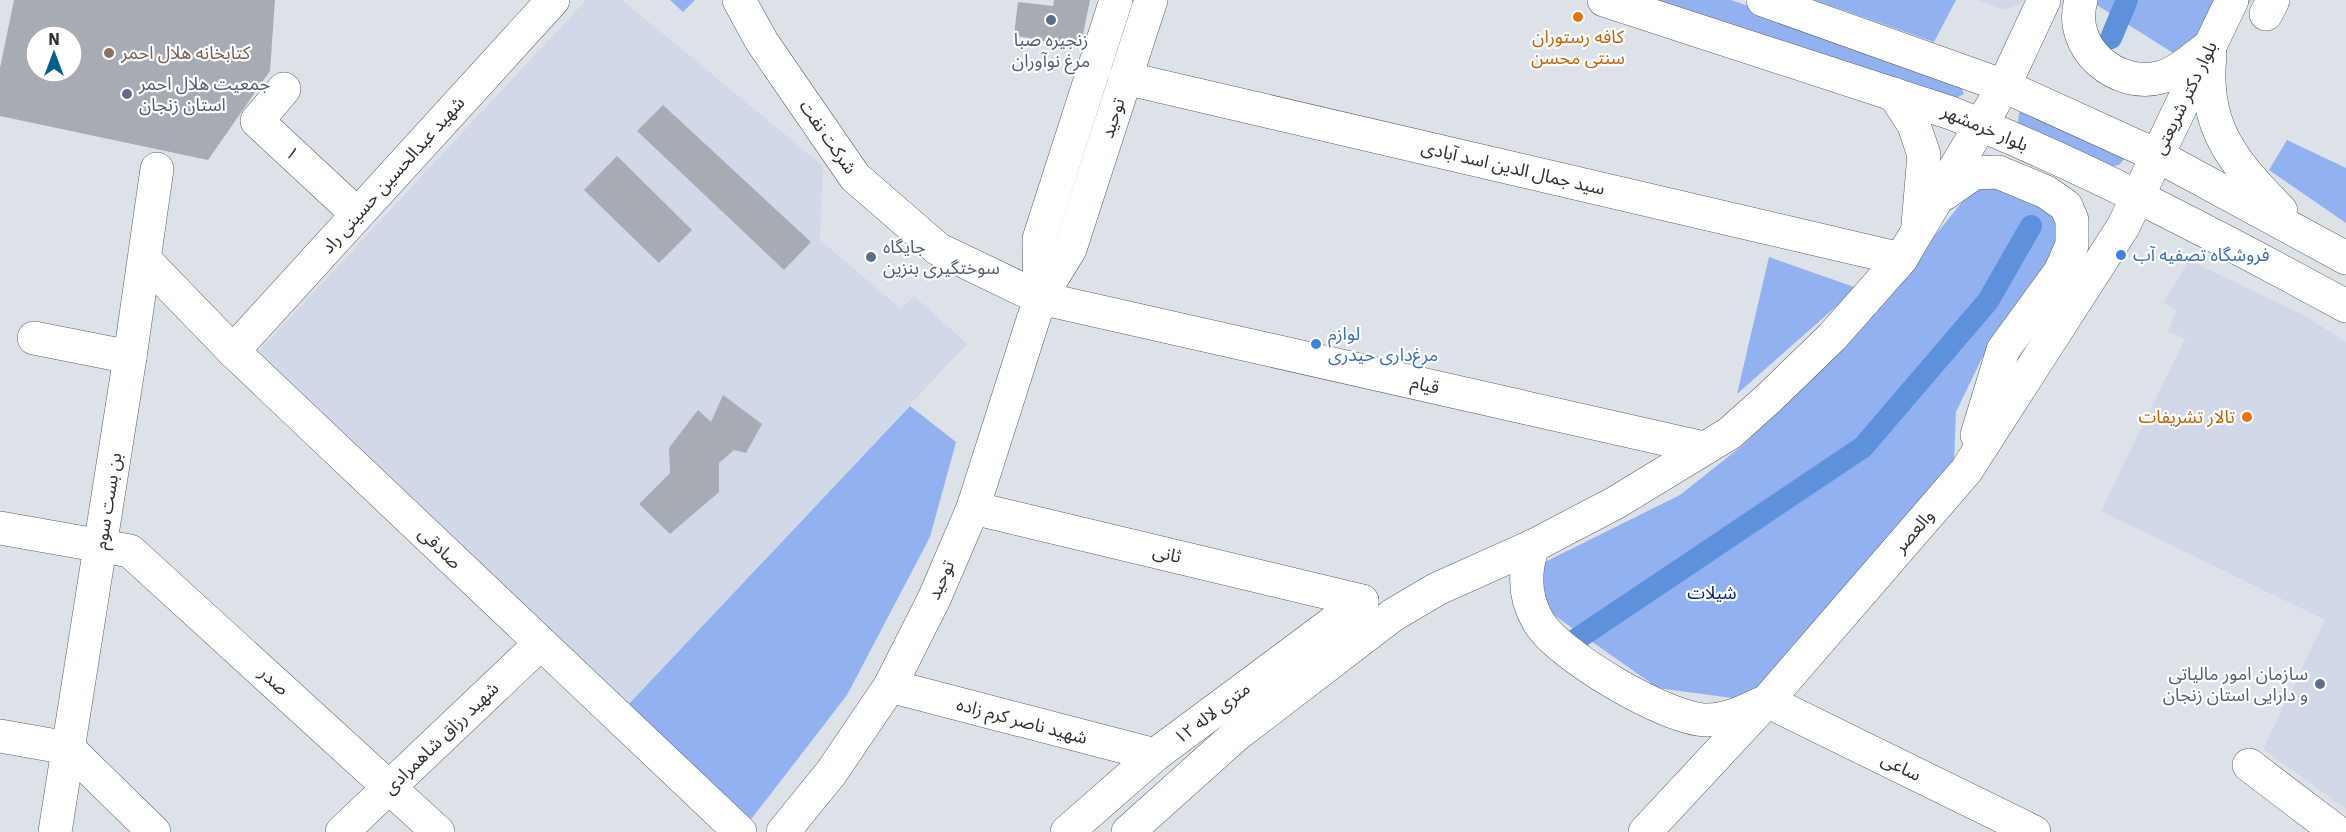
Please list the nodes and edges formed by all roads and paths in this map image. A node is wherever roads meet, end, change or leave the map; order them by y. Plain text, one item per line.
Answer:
1 (553, 0) edge
2 (739, 0) edge
3 (1116, 0) edge
4 (1151, 0) edge
5 (1604, 0) edge
6 (1763, 0) edge
7 (2044, 0) edge
8 (2081, 0) edge
9 (2232, 0) edge
10 (2211, 45) junction
11 (1125, 78) junction
12 (2004, 86) junction
13 (284, 89) dead end
14 (1894, 94) junction
15 (1982, 125) junction
16 (2158, 156) junction
17 (157, 169) dead end
18 (2138, 196) junction
19 (1940, 197) junction
20 (357, 214) junction
21 (2305, 235) junction
22 (1909, 245) junction
23 (2346, 258) edge
24 (145, 260) junction
25 (1040, 298) junction
26 (2346, 306) edge
27 (34, 338) dead end
28 (233, 351) junction
29 (130, 357) junction
30 (1704, 448) junction
31 (1966, 471) junction
32 (973, 508) junction
33 (0, 528) edge
34 (101, 545) junction
35 (1533, 546) junction
36 (1362, 601) joint
37 (540, 644) junction
38 (890, 686) junction
39 (1767, 701) junction
40 (0, 736) edge
41 (68, 748) junction
42 (1155, 755) junction
43 (2249, 765) dead end
44 (390, 786) junction
45 (55, 832) edge
46 (154, 832) edge
47 (342, 832) edge
48 (438, 832) edge
49 (740, 832) edge
50 (783, 832) edge
51 (1067, 832) edge
52 (1128, 832) edge
53 (1645, 832) edge
54 (2034, 832) edge
55 (2337, 832) edge

1 - 20 street, شهید عبدالحسین حسینی راد
2 - 25 street, شرکت نفت
3 - 25 street, توحید
4 - 11 street, توحید
5 - 14 street, بلوار خرمشهر
6 - 12 street
7 - 12 street
8 - 10 street
9 - 10 street, بلوار دکتر شریعتی
10 - 16 street, بلوار دکتر شریعتی
10 - 21 street
11 - 22 street, سید جمال الدین اسد آبادی
11 - 25 street, توحید
12 - 15 street
12 - 16 street
13 - 20 street, ۱
14 - 15 street, بلوار خرمشهر
14 - 22 street
15 - 18 street, بلوار خرمشهر
15 - 19 street
16 - 18 street, بلوار دکتر شریعتی
16 - 21 street
17 - 24 street, بن بست سوم
18 - 26 street, بلوار خرمشهر
18 - 31 street, والعصر
19 - 22 street
19 - 31 street
20 - 28 street, شهید عبدالحسین حسینی راد
21 - 23 street
22 - 30 street
24 - 28 street, صادقی
24 - 29 street, بن بست سوم
25 - 30 street, قیام
25 - 32 street, توحید
27 - 29 street
28 - 37 street, صادقی
29 - 34 street, بن بست سوم
30 - 35 street
31 - 39 street, والعصر
32 - 36 street, ثانی
32 - 38 street, توحید
33 - 34 street, صدر
34 - 41 street, بن بست سوم
34 - 44 street, صدر
35 - 39 street
35 - 52 street
36 - 42 street, ۱۲ متری لاله
37 - 44 street, شهید رزاق شاهمرادی
37 - 49 street, صادقی
38 - 42 street, شهید ناصر کرم زاده
38 - 50 street, توحید
39 - 53 street, والعصر
39 - 54 street, ساعی
40 - 41 street
41 - 45 street, بن بست سوم
41 - 46 street
42 - 51 street, ۱۲ متری لاله
43 - 55 street
44 - 47 street, شهید رزاق شاهمرادی
44 - 48 street, صدر

